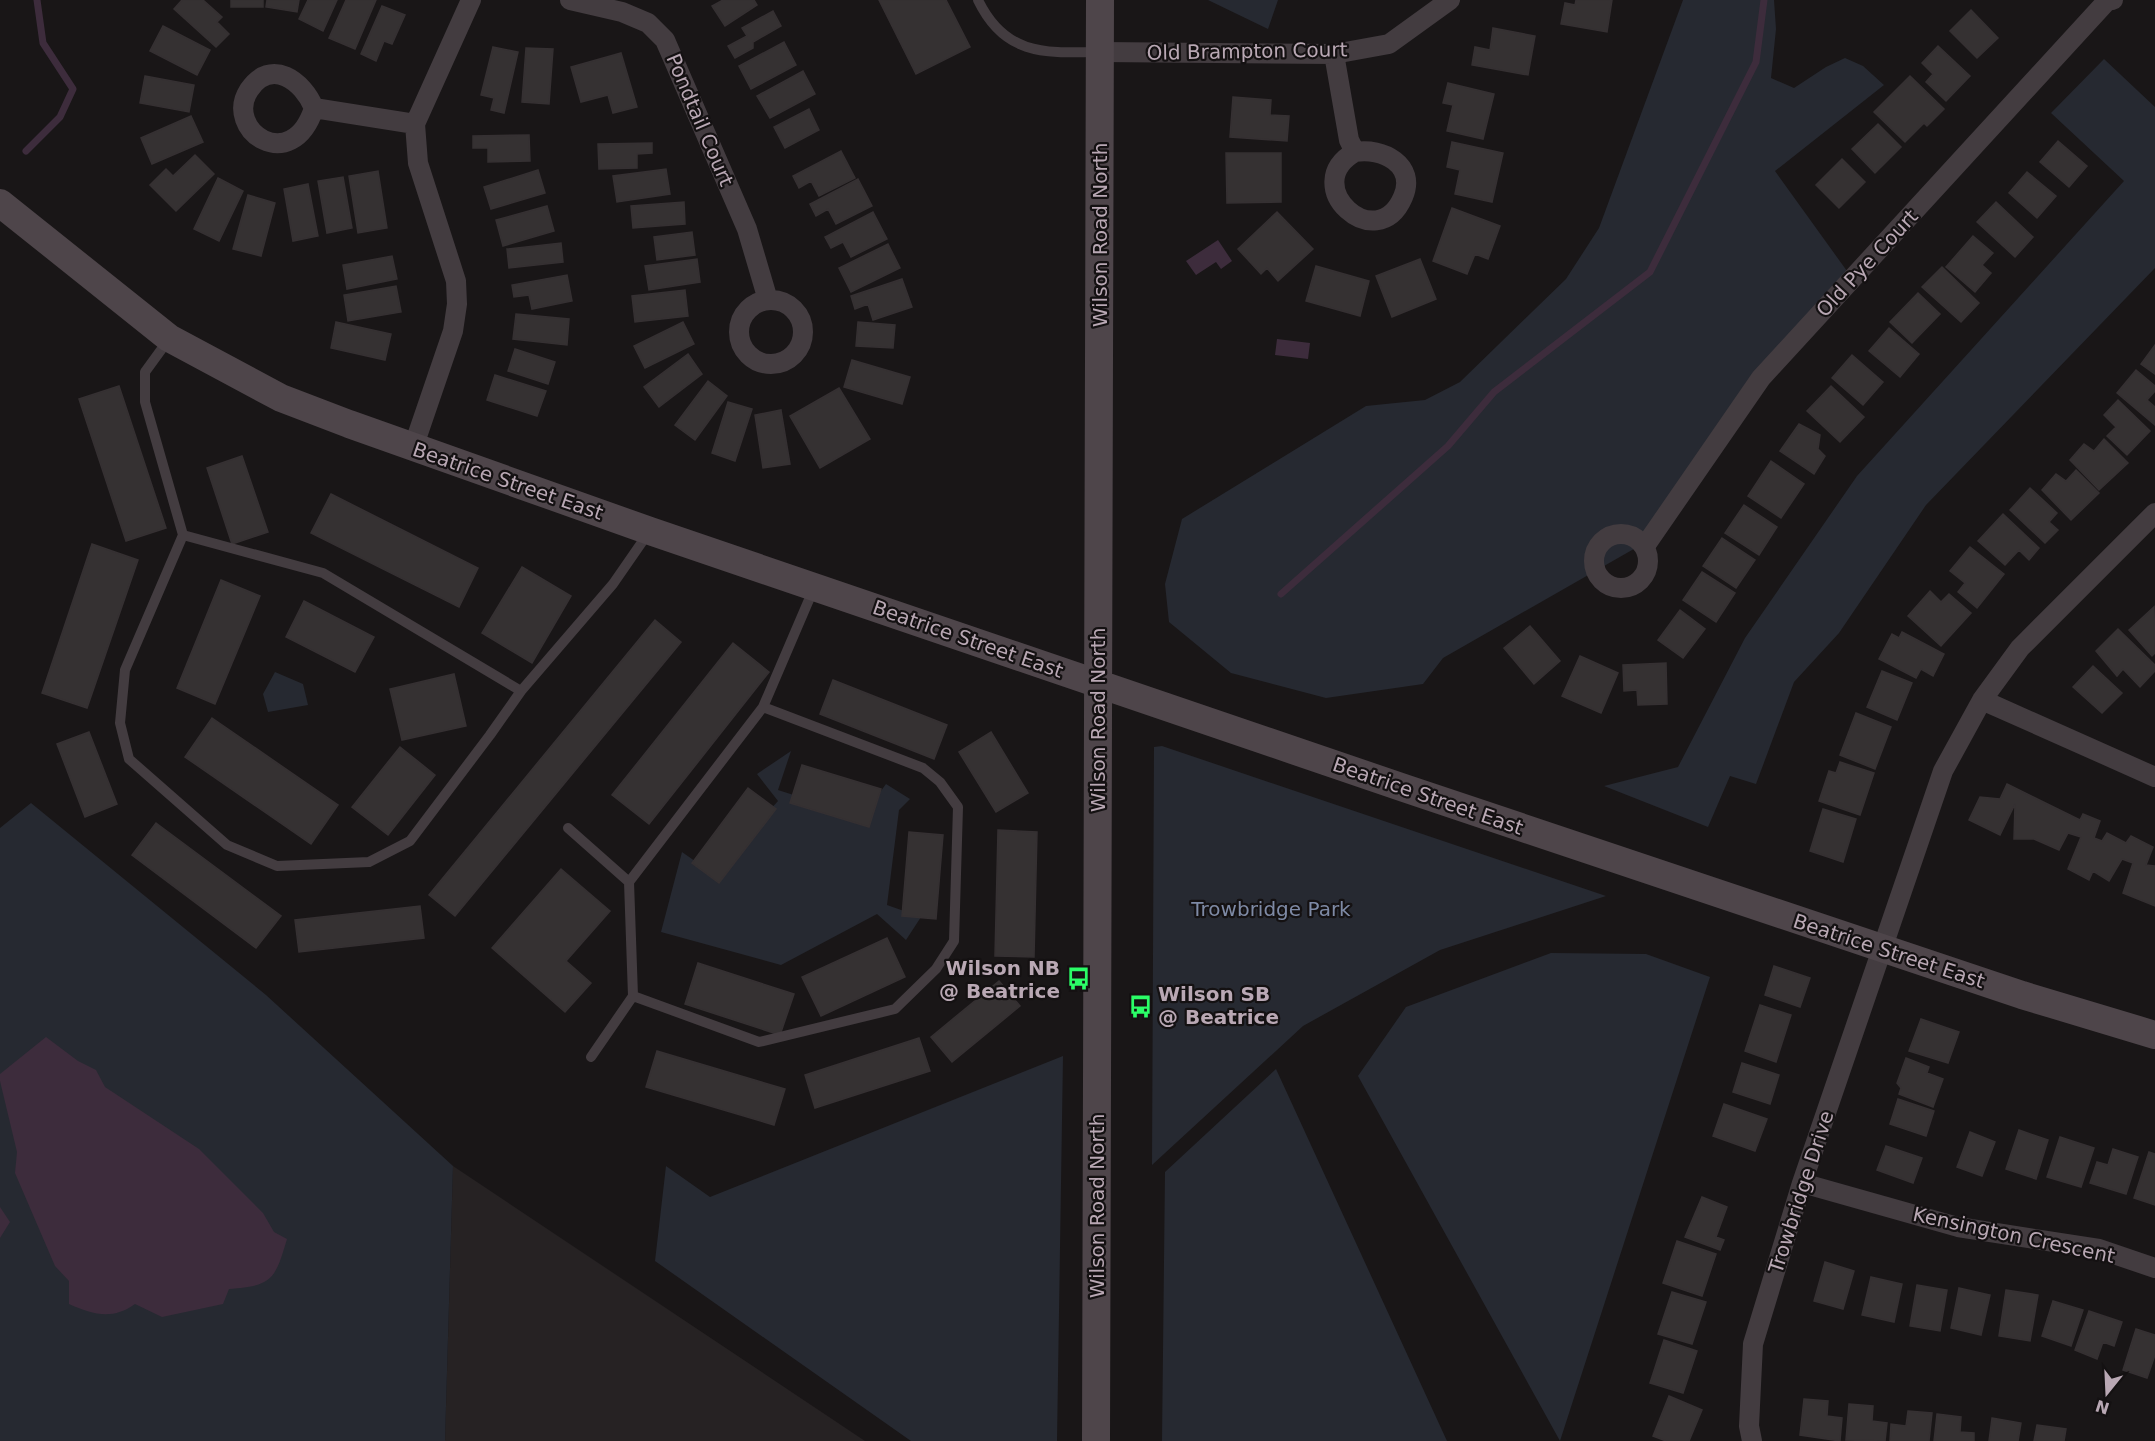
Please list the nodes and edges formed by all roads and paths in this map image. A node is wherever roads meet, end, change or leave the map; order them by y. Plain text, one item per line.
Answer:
1 (471, 0) edge
2 (570, 0) edge
3 (978, 0) edge
4 (1101, 0) edge
5 (1450, 0) edge
6 (2113, 0) edge
7 (1100, 52) junction
8 (1334, 54) junction
9 (314, 108) dead end
10 (415, 124) junction
11 (1355, 152) dead end
12 (0, 203) edge
13 (768, 300) dead end
14 (169, 339) junction
15 (412, 448) junction
16 (2155, 513) edge
17 (650, 531) junction
18 (183, 535) junction
19 (1645, 546) dead end
20 (814, 587) junction
21 (1099, 684) junction
22 (521, 691) junction
23 (1982, 700) junction
24 (763, 707) junction
25 (2155, 777) edge
26 (568, 828) dead end
27 (629, 882) junction
28 (1882, 949) junction
29 (633, 996) junction
30 (2155, 1035) edge
31 (591, 1057) dead end
32 (1802, 1183) junction
33 (2155, 1268) edge
34 (1096, 1441) edge
35 (1752, 1441) edge

1 - 10 street
2 - 13 street, Pondtail Court
3 - 7 lane
4 - 7 street, Wilson Road North
5 - 8 street, Old Brampton Court
6 - 19 street, Old Pye Court
7 - 8 street, Old Brampton Court
7 - 21 street, Wilson Road North
8 - 11 street
9 - 10 street
10 - 15 street
12 - 14 street, Beatrice Street East
14 - 15 street, Beatrice Street East
14 - 18 lane
15 - 17 street, Beatrice Street East
16 - 23 street, Trowbridge Drive
17 - 20 street, Beatrice Street East
17 - 22 lane
18 - 22 lane
18 - 22 lane
20 - 21 street, Beatrice Street East
20 - 24 lane
21 - 28 street, Beatrice Street East
21 - 34 street, Wilson Road North
23 - 25 street
23 - 28 street, Trowbridge Drive
24 - 27 lane
24 - 29 lane
26 - 27 lane
27 - 29 lane
28 - 30 street, Beatrice Street East
28 - 32 street, Trowbridge Drive
29 - 31 lane
32 - 33 street, Kensington Crescent
32 - 35 street, Trowbridge Drive

